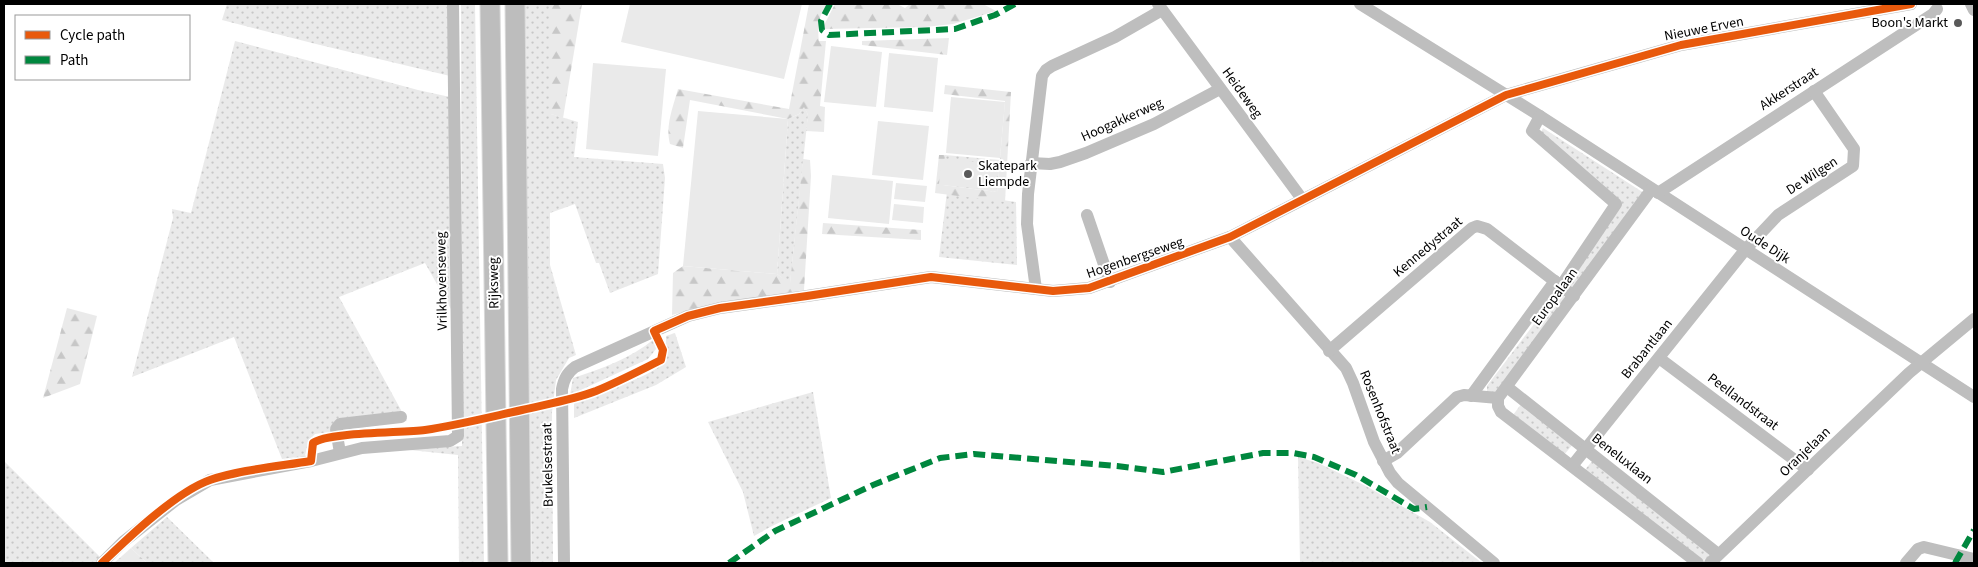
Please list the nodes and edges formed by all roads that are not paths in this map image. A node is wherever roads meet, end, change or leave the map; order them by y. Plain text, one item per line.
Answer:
1 (453, 4) edge
2 (490, 4) edge
3 (515, 4) edge
4 (1360, 4) edge
5 (1911, 4) edge
6 (1970, 4) edge
7 (1936, 6) edge
8 (1160, 7) edge
9 (1974, 10) edge
10 (1220, 89) junction
11 (1814, 91) junction
12 (1506, 95) junction
13 (1540, 116) junction
14 (1031, 163) junction
15 (1654, 191) junction
16 (1302, 199) junction
17 (1087, 215) dead end
18 (1230, 237) junction
19 (1745, 250) junction
20 (1110, 282) junction
21 (1558, 284) junction
22 (1036, 289) junction
23 (1574, 296) junction
24 (1974, 319) edge
25 (654, 331) joint
26 (1329, 350) junction
27 (1659, 358) junction
28 (1921, 364) junction
29 (1507, 387) junction
30 (1471, 396) junction
31 (1974, 397) edge
32 (1498, 398) junction
33 (401, 418) dead end
34 (1586, 450) junction
35 (340, 453) junction
36 (1383, 461) junction
37 (1572, 466) junction
38 (1808, 470) junction
39 (1714, 559) edge
40 (1974, 559) edge
41 (102, 563) edge
42 (498, 563) edge
43 (521, 563) edge
44 (564, 563) edge
45 (1494, 563) edge
46 (1698, 563) edge
47 (1906, 563) edge

1 - 35 street, Vrilkhovenseweg
2 - 42 highway, Rijksweg
3 - 43 highway, Rijksweg
4 - 12 street, Oude Dijk
5 - 12 street, Nieuwe Erven
6 - 9 street
7 - 11 street, Akkerstraat
8 - 10 street, Heideweg
8 - 14 street
10 - 14 street, Hoogakkerweg
10 - 16 street, Heideweg
11 - 15 street, Akkerstraat
11 - 19 street, De Wilgen
12 - 13 street, Oude Dijk
12 - 16 street, Hogenbergseweg
13 - 15 street, Oude Dijk
13 - 21 street, Europalaan
14 - 22 street
15 - 19 street, Oude Dijk
15 - 23 street, Europalaan
16 - 18 street, Hogenbergseweg
17 - 20 street
18 - 20 street, Hogenbergseweg
18 - 26 street, Rosenhofstraat
19 - 27 street, Brabantlaan
19 - 28 street, Oude Dijk
20 - 22 street, Hogenbergseweg
21 - 23 street, Kennedystraat
21 - 26 street, Kennedystraat
21 - 30 street, Europalaan
22 - 25 street, Hogenbergseweg
23 - 29 street, Europalaan
24 - 28 street, Oranjelaan
25 - 44 street, Brukelsestraat
26 - 36 street, Rosenhofstraat
27 - 34 street, Brabantlaan
27 - 38 street, Peellandstraat
28 - 31 street, Oude Dijk
28 - 38 street, Oranjelaan
29 - 32 street, Europalaan
29 - 34 street, Beneluxlaan
30 - 32 street
30 - 36 street
32 - 37 street
33 - 35 street
34 - 37 street, Brabantlaan
34 - 39 street, Beneluxlaan
35 - 41 street, Vrilkhovenseweg
36 - 45 street, Rosenhofstraat
37 - 46 street
38 - 39 street, Oranjelaan
40 - 47 street

